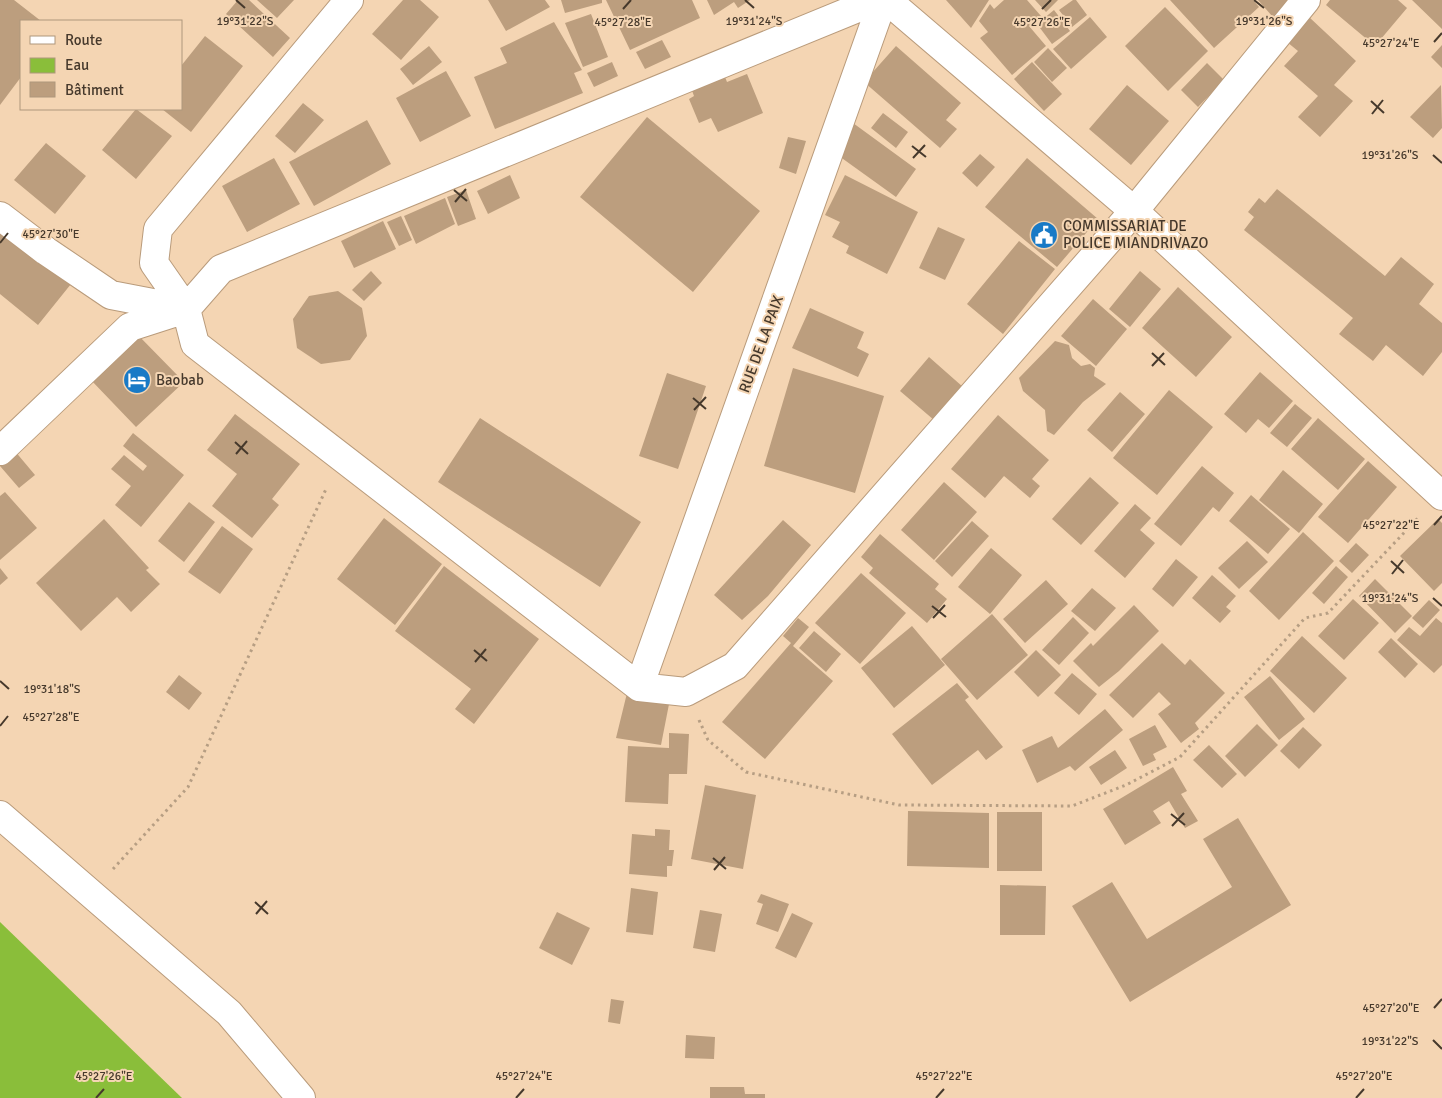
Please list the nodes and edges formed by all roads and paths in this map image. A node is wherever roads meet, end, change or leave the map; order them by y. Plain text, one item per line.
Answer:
1 (349, 0) edge
2 (878, 0) edge
3 (883, 0) edge
4 (887, 0) edge
5 (1306, 0) edge
6 (1134, 211) junction
7 (0, 216) edge
8 (186, 309) junction
9 (0, 451) edge
10 (340, 457) junction
11 (1441, 495) edge
12 (638, 687) junction
13 (686, 692) junction
14 (0, 815) edge
15 (91, 894) junction
16 (301, 1098) edge

1 - 8 street
2 - 8 street
3 - 12 street, RUE DE LA PAIX
4 - 6 street
5 - 6 street
6 - 11 street
6 - 13 street
7 - 8 street
8 - 9 street
8 - 10 street
10 - 12 street
10 - 15 path
11 - 13 path
12 - 13 street
14 - 15 street
15 - 16 street

